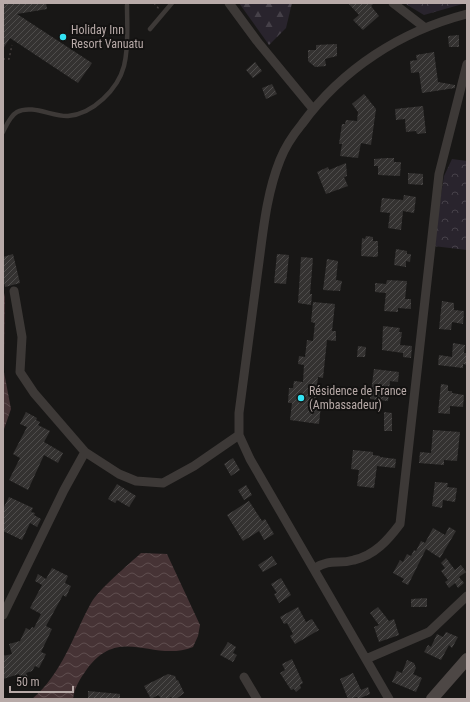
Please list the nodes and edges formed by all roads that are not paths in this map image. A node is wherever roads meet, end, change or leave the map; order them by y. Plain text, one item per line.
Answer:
1 (172, 3) edge
2 (228, 3) edge
3 (393, 3) edge
4 (127, 5) dead end
5 (467, 14) edge
6 (424, 27) junction
7 (150, 29) dead end
8 (467, 64) edge
9 (313, 109) junction
10 (3, 132) edge
11 (14, 291) dead end
12 (239, 435) junction
13 (86, 452) junction
14 (314, 568) junction
15 (467, 596) edge
16 (3, 615) edge
17 (366, 659) junction
18 (467, 659) edge
19 (244, 677) dead end
20 (257, 699) edge
21 (389, 699) edge
22 (432, 699) edge

1 - 7 lane
2 - 9 street
3 - 6 street
4 - 10 lane
5 - 6 street
6 - 9 street
8 - 14 street
9 - 12 street
11 - 13 street
12 - 13 street
12 - 14 street
13 - 16 street
14 - 17 street
15 - 17 street
17 - 21 street
18 - 22 main road
19 - 20 street

